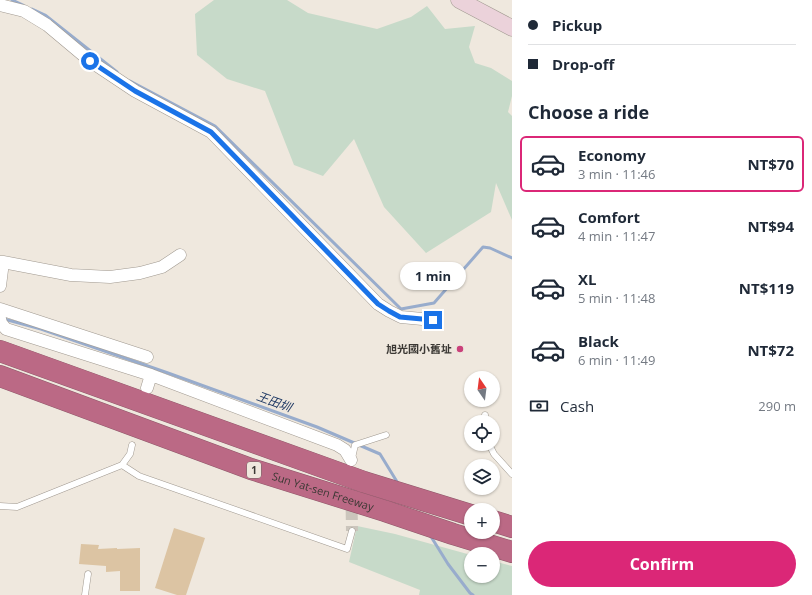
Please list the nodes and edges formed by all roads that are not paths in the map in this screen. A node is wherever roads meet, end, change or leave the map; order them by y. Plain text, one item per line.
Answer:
1 (459, 0) edge
2 (0, 4) edge
3 (512, 28) edge
4 (180, 255) dead end
5 (2, 262) edge
6 (0, 286) edge
7 (0, 309) edge
8 (0, 320) edge
9 (433, 320) dead end
10 (0, 351) edge
11 (147, 357) dead end
12 (151, 375) junction
13 (0, 376) edge
14 (147, 388) dead end
15 (386, 435) dead end
16 (132, 445) dead end
17 (492, 451) edge
18 (351, 460) joint
19 (122, 465) junction
20 (512, 474) edge
21 (0, 506) edge
22 (464, 513) edge
23 (500, 523) edge
24 (512, 527) edge
25 (352, 531) tunnel mouth
26 (512, 552) edge
27 (88, 574) dead end
28 (85, 595) edge

1 - 3 street
2 - 9 street
4 - 5 street
5 - 6 street
7 - 11 street
8 - 12 street
10 - 22 highway, Sun Yat-sen Freeway / 1
12 - 14 street
12 - 18 street
13 - 26 highway, Sun Yat-sen Freeway / 1
15 - 18 lane
16 - 19 lane
17 - 20 lane
19 - 21 lane
19 - 25 lane
23 - 24 highway
27 - 28 lane

